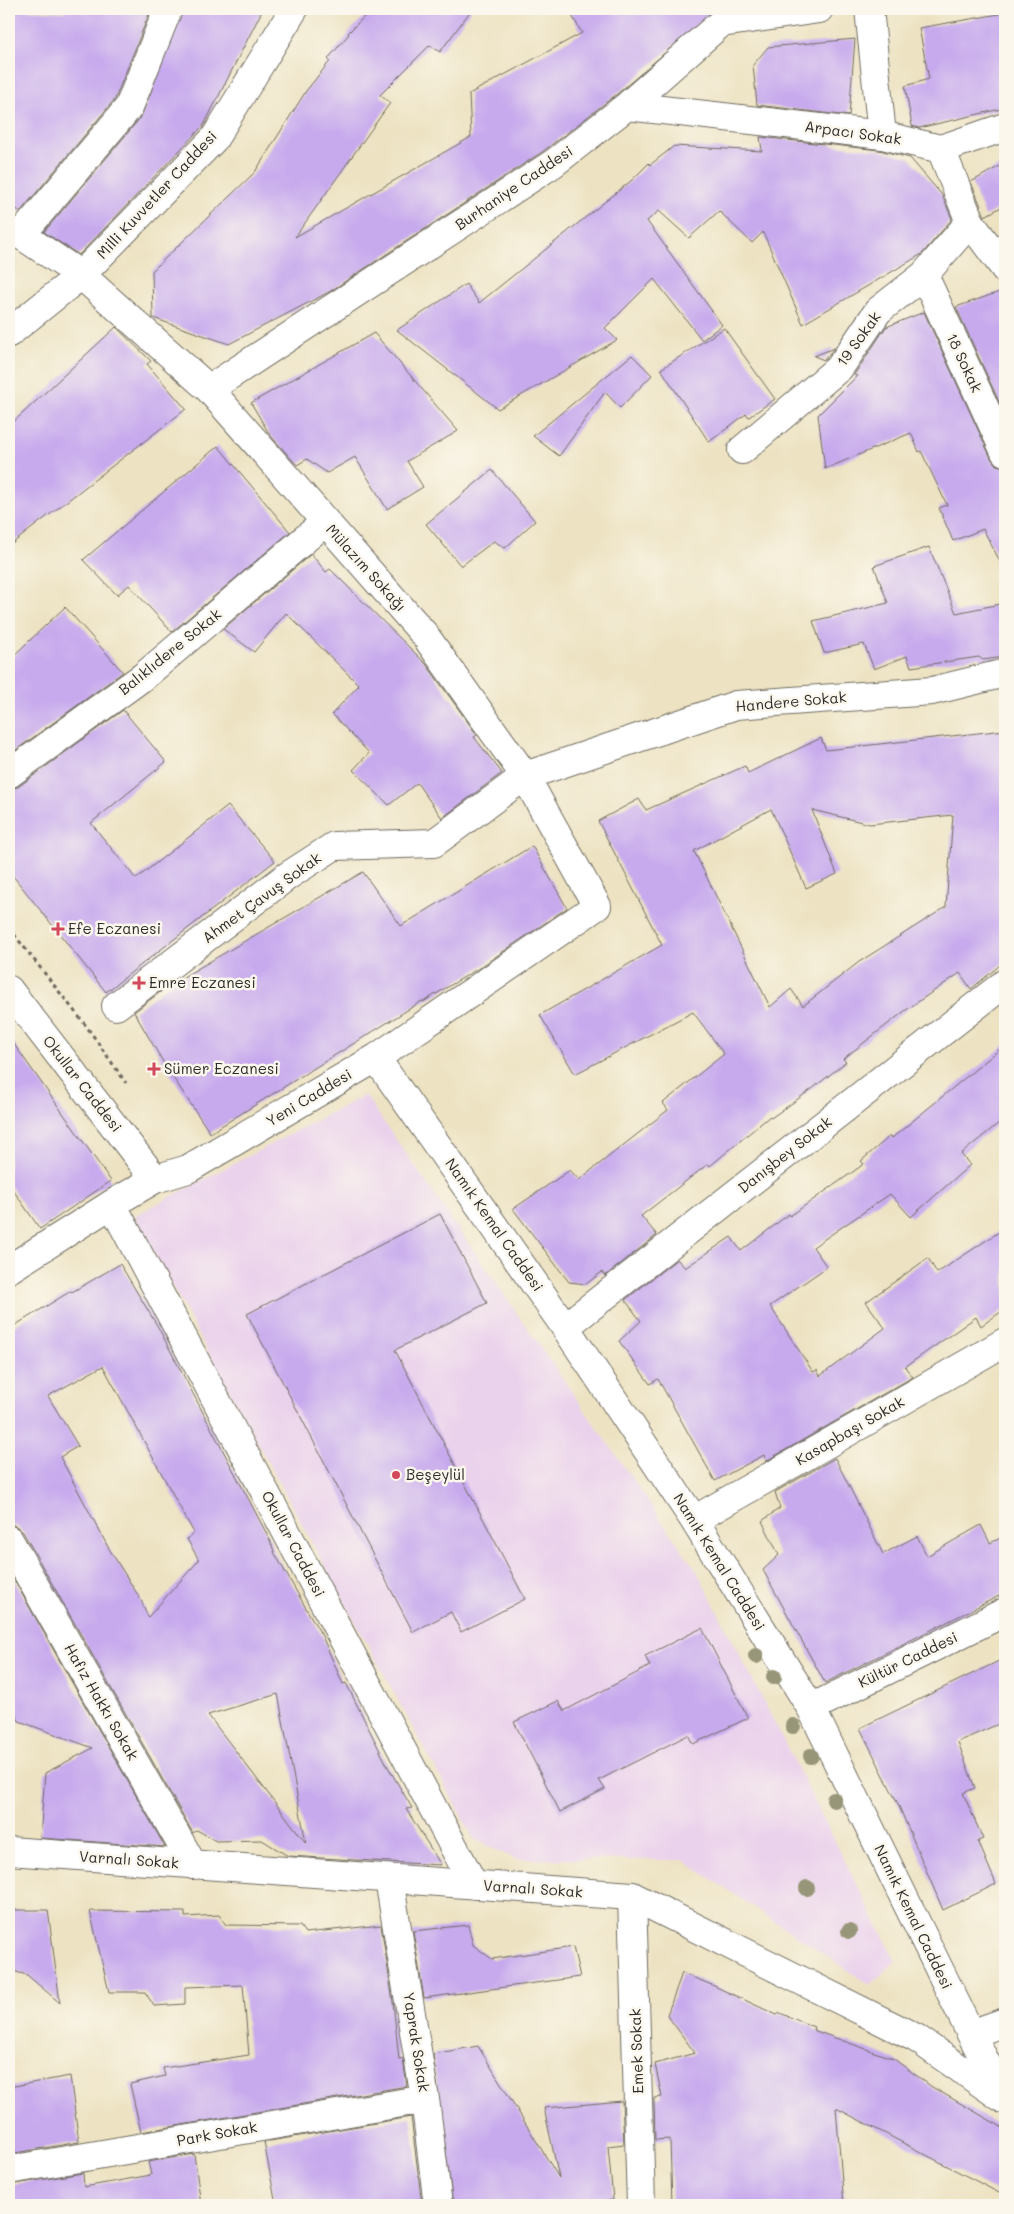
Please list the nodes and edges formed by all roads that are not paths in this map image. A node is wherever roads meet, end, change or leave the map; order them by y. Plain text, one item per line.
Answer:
1 (168, 9) edge
2 (294, 9) edge
3 (819, 9) edge
4 (869, 9) edge
5 (719, 16) edge
6 (627, 106) junction
7 (1005, 127) edge
8 (882, 136) junction
9 (941, 149) junction
10 (970, 222) junction
11 (15, 233) edge
12 (1005, 269) edge
13 (81, 275) junction
14 (924, 275) junction
15 (9, 334) edge
16 (209, 388) junction
17 (742, 450) dead end
18 (1005, 452) edge
19 (324, 522) junction
20 (1005, 673) edge
21 (9, 774) edge
22 (525, 776) junction
23 (597, 906) joint
24 (1005, 983) edge
25 (9, 990) edge
26 (116, 1006) dead end
27 (376, 1058) junction
28 (155, 1179) junction
29 (112, 1204) junction
30 (9, 1269) edge
31 (566, 1327) junction
32 (1005, 1342) edge
33 (694, 1520) junction
34 (9, 1540) edge
35 (1005, 1612) edge
36 (811, 1708) junction
37 (9, 1852) edge
38 (193, 1865) junction
39 (389, 1878) junction
40 (474, 1885) junction
41 (632, 1896) junction
42 (1005, 2022) edge
43 (971, 2034) junction
44 (426, 2099) junction
45 (1005, 2099) edge
46 (9, 2170) edge
47 (438, 2205) edge
48 (641, 2205) edge

1 - 11 street
2 - 13 street, Milli Kuvvetler Caddesi
3 - 5 street, Burhaniye Caddesi
4 - 8 street
5 - 6 street, Burhaniye Caddesi
6 - 8 street, Arpacı Sokak
6 - 16 street, Burhaniye Caddesi
7 - 9 street
8 - 9 street, Arpacı Sokak
9 - 10 street
10 - 12 street
10 - 14 street, 19 Sokak
11 - 13 street, Mülazım Sokağı
13 - 15 street, Milli Kuvvetler Caddesi
13 - 16 street, Mülazım Sokağı
14 - 17 street, 19 Sokak
14 - 18 street, 18 Sokak
16 - 19 street, Mülazım Sokağı
19 - 21 street, Balıklıdere Sokak
19 - 22 street, Mülazım Sokağı
20 - 22 street, Handere Sokak
22 - 23 street, Mülazım Sokağı
22 - 26 street, Ahmet Çavuş Sokak
23 - 27 street, Yeni Caddesi
24 - 31 street, Danışbey Sokak
25 - 28 street, Okullar Caddesi
27 - 28 street, Yeni Caddesi
27 - 31 street, Namık Kemal Caddesi
28 - 29 street, Yeni Caddesi
29 - 30 street, Yeni Caddesi
29 - 40 street, Okullar Caddesi
31 - 33 street, Namık Kemal Caddesi
32 - 33 street, Kasapbaşı Sokak
33 - 36 street, Namık Kemal Caddesi
34 - 38 street, Hafız Hakkı Sokak
35 - 36 street, Kültür Caddesi
36 - 43 street, Namık Kemal Caddesi
37 - 38 street, Varnalı Sokak
38 - 39 street, Varnalı Sokak
39 - 40 street, Varnalı Sokak
39 - 44 street, Yaprak Sokak
40 - 41 street, Varnalı Sokak
41 - 45 street, Varnalı Sokak
41 - 48 street, Emek Sokak
42 - 43 street
43 - 45 street, Namık Kemal Caddesi
44 - 46 street, Park Sokak
44 - 47 street, Yaprak Sokak

